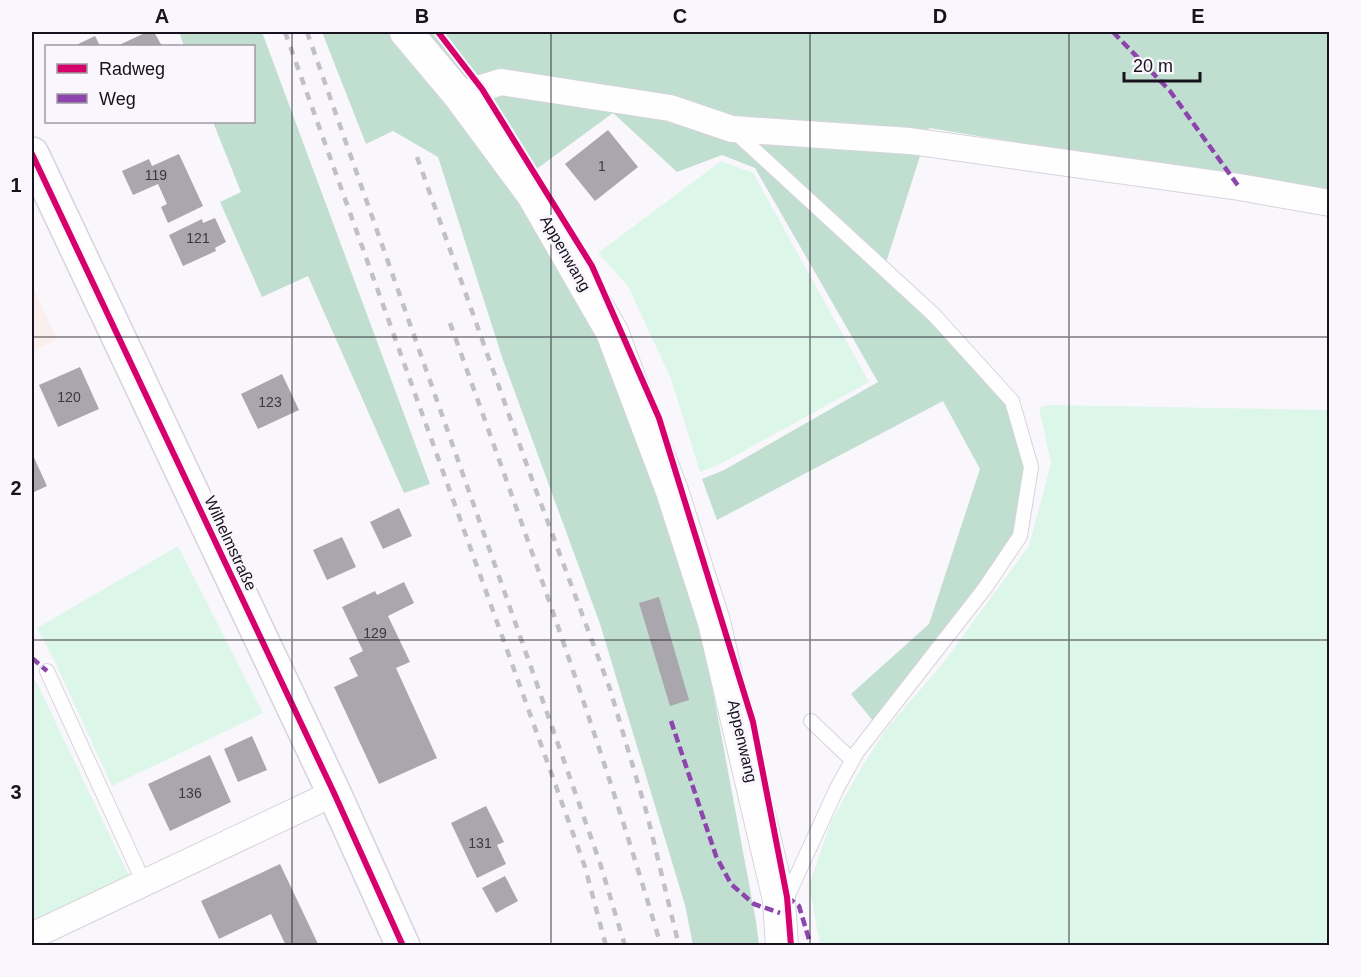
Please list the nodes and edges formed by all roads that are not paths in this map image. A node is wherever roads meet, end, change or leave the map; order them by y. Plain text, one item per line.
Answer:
1 (406, 32) edge
2 (459, 96) junction
3 (732, 129) junction
4 (32, 154) edge
5 (1329, 203) edge
6 (47, 671) dead end
7 (811, 721) dead end
8 (852, 760) junction
9 (334, 793) junction
10 (144, 883) junction
11 (779, 900) junction
12 (32, 936) edge
13 (403, 945) edge
14 (782, 945) edge

1 - 2 street, Appenwang
2 - 3 street
2 - 11 street, Appenwang
3 - 5 street
3 - 8 lane
4 - 9 main road, Wilhelmstraße
6 - 10 lane
7 - 8 lane
8 - 11 lane
9 - 10 street
9 - 13 main road, Wilhelmstraße
10 - 12 street
11 - 14 street, Appenwang

